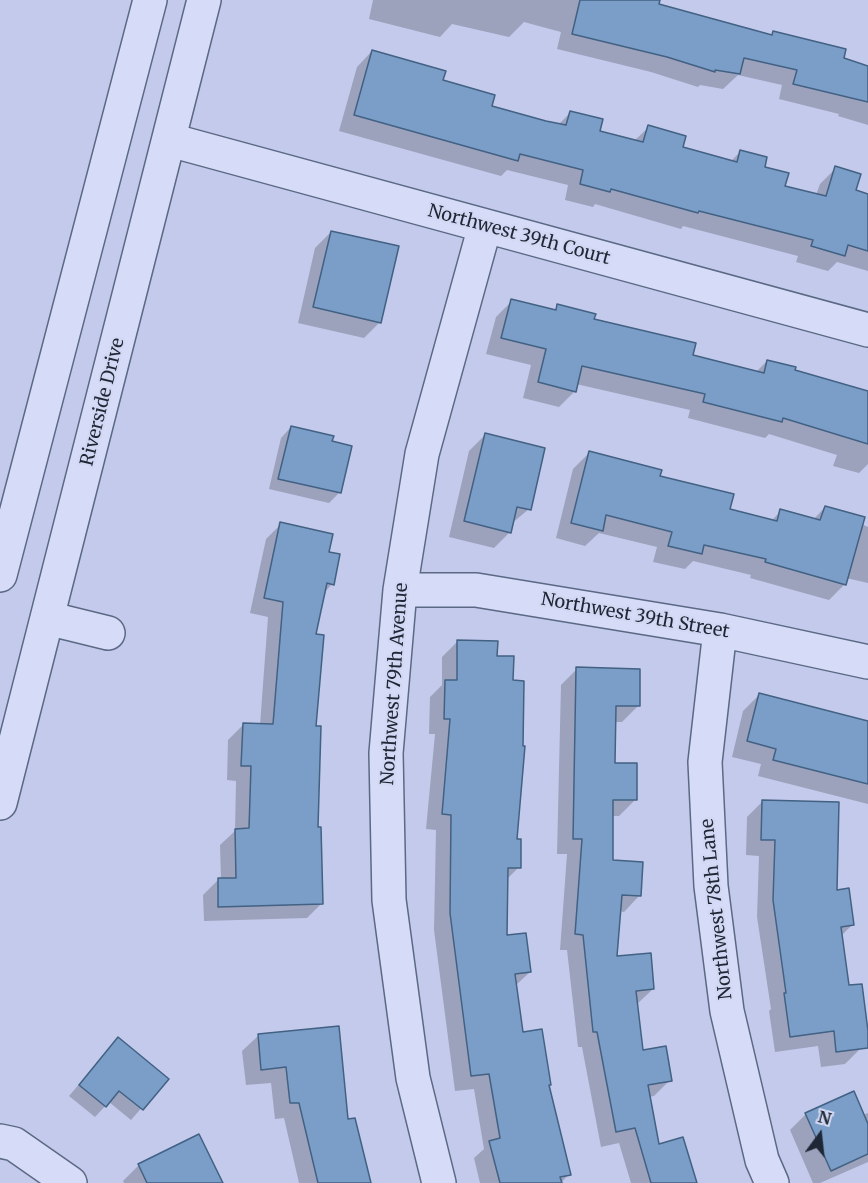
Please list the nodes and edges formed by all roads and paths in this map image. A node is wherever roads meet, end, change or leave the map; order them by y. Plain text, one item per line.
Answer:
1 (150, 0) edge
2 (204, 0) edge
3 (170, 140) junction
4 (485, 226) junction
5 (868, 330) edge
6 (0, 575) edge
7 (400, 590) junction
8 (47, 618) junction
9 (720, 630) junction
10 (108, 633) dead end
11 (868, 662) edge
12 (0, 803) edge
13 (0, 1141) edge
14 (70, 1183) edge
15 (439, 1183) edge
16 (772, 1183) edge

1 - 6 street
2 - 3 street, Riverside Drive
3 - 4 street, Northwest 39th Court
3 - 8 street, Riverside Drive
4 - 5 street, Northwest 39th Court
4 - 7 street, Northwest 79th Avenue
7 - 9 street, Northwest 39th Street
7 - 15 street, Northwest 79th Avenue
8 - 10 street
8 - 12 street, Riverside Drive
9 - 11 street, Northwest 39th Street
9 - 16 street, Northwest 78th Lane
13 - 14 street

